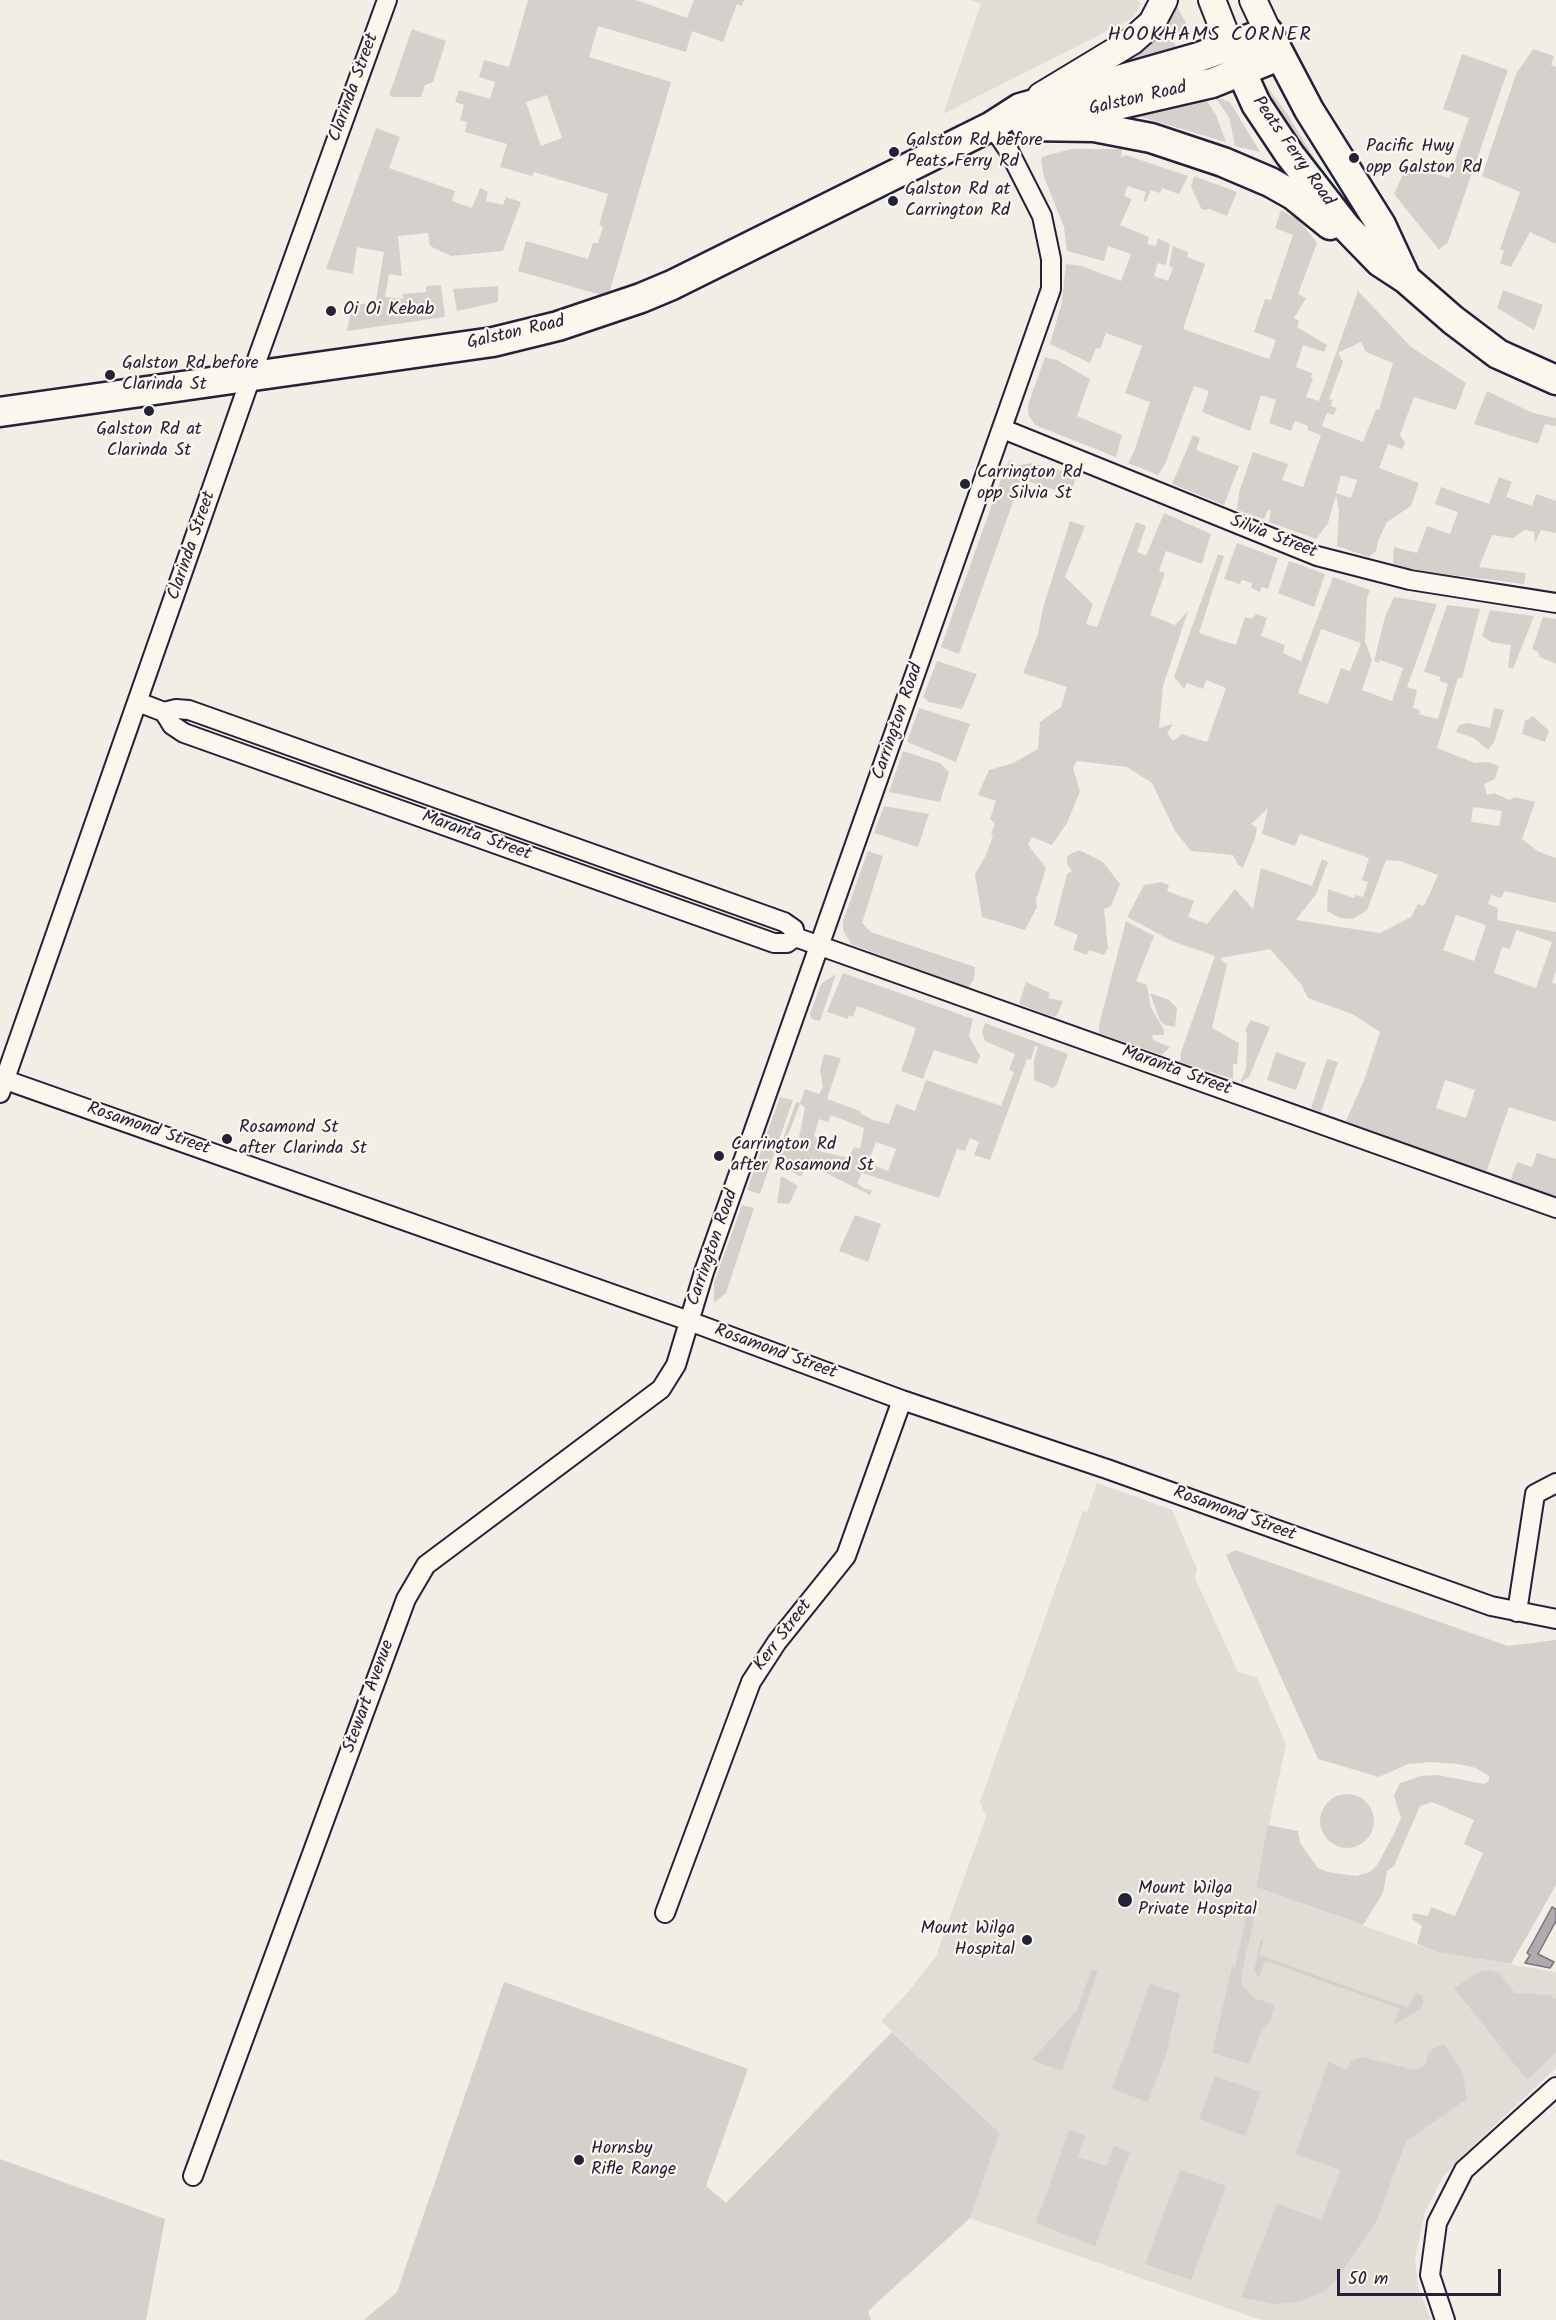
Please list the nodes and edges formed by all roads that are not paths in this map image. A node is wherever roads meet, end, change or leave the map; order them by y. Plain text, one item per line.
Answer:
1 (387, 0) edge
2 (1164, 0) edge
3 (1212, 0) edge
4 (1253, 0) edge
5 (1273, 44) junction
6 (1235, 58) junction
7 (1023, 117) junction
8 (992, 126) junction
9 (1380, 262) junction
10 (1406, 279) junction
11 (251, 376) junction
12 (1556, 380) edge
13 (0, 412) edge
14 (1003, 429) junction
15 (1556, 603) edge
16 (138, 702) junction
17 (820, 945) junction
18 (2, 1084) edge
19 (1556, 1208) edge
20 (689, 1321) junction
21 (902, 1400) junction
22 (1556, 1483) edge
23 (1516, 1612) junction
24 (1555, 1619) edge
25 (665, 1913) dead end
26 (1556, 2087) edge
27 (193, 2176) dead end
28 (1445, 2320) edge

1 - 11 street, Clarinda Street
2 - 7 main road
3 - 6 main road, Peats Ferry Road
4 - 5 main road, Peats Ferry Road
5 - 6 main road, Galston Road
5 - 10 main road, Peats Ferry Road
6 - 7 main road, Galston Road
6 - 9 main road, Peats Ferry Road
7 - 8 main road, Galston Road
7 - 9 main road
8 - 11 main road, Galston Road
8 - 14 street, Carrington Road
9 - 10 main road, Peats Ferry Road
10 - 12 main road, Peats Ferry Road
11 - 13 main road, Galston Road
11 - 16 street, Clarinda Street
14 - 15 street, Silvia Street
14 - 17 street, Carrington Road
16 - 17 street, Maranta Street
16 - 18 street, Clarinda Street
17 - 19 street, Maranta Street
17 - 20 street, Carrington Road
18 - 20 street, Rosamond Street
20 - 21 street, Rosamond Street
20 - 27 street, Stewart Avenue
21 - 23 street, Rosamond Street
21 - 25 street, Kerr Street
22 - 23 street
23 - 24 street, Rosamond Street
26 - 28 street

